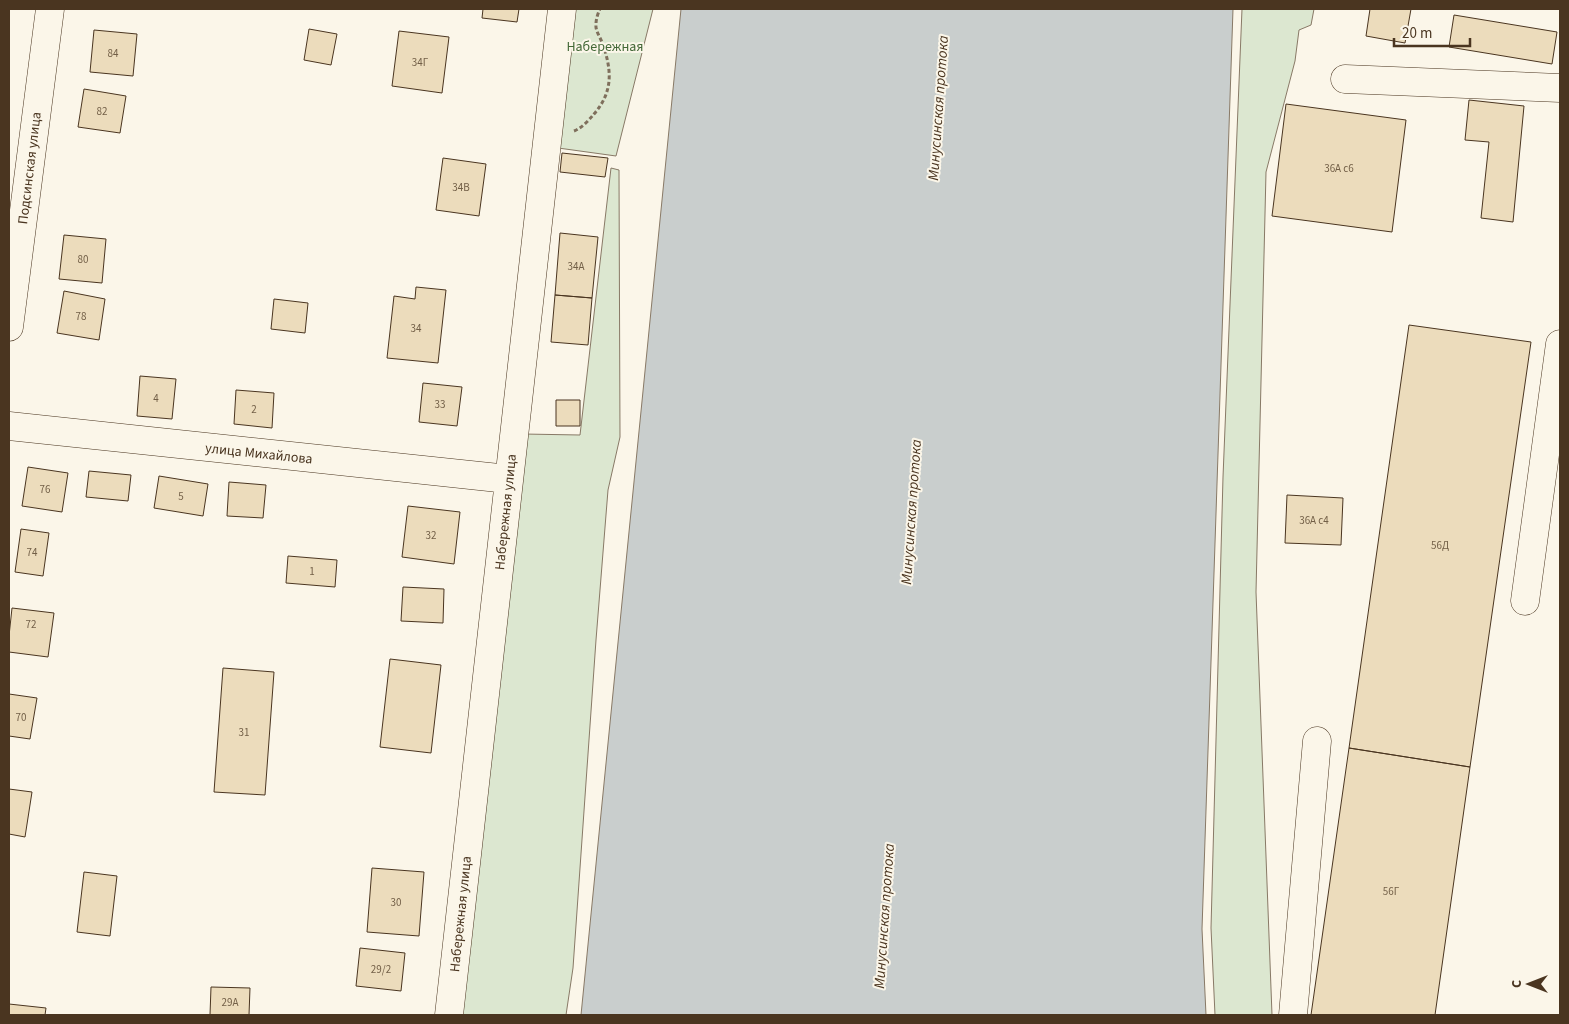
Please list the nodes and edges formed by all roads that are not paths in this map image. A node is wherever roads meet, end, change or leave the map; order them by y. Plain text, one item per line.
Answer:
1 (50, 9) edge
2 (562, 9) edge
3 (1345, 79) dead end
4 (1560, 88) edge
5 (9, 327) edge
6 (1560, 344) edge
7 (9, 426) edge
8 (508, 479) junction
9 (1525, 601) dead end
10 (1317, 741) dead end
11 (449, 1015) edge
12 (1293, 1015) edge

1 - 5 street, Подсинская улица
2 - 8 street, Набережная улица
3 - 4 street
6 - 9 street
7 - 8 street, улица Михайлова
8 - 11 street, Набережная улица
10 - 12 street

